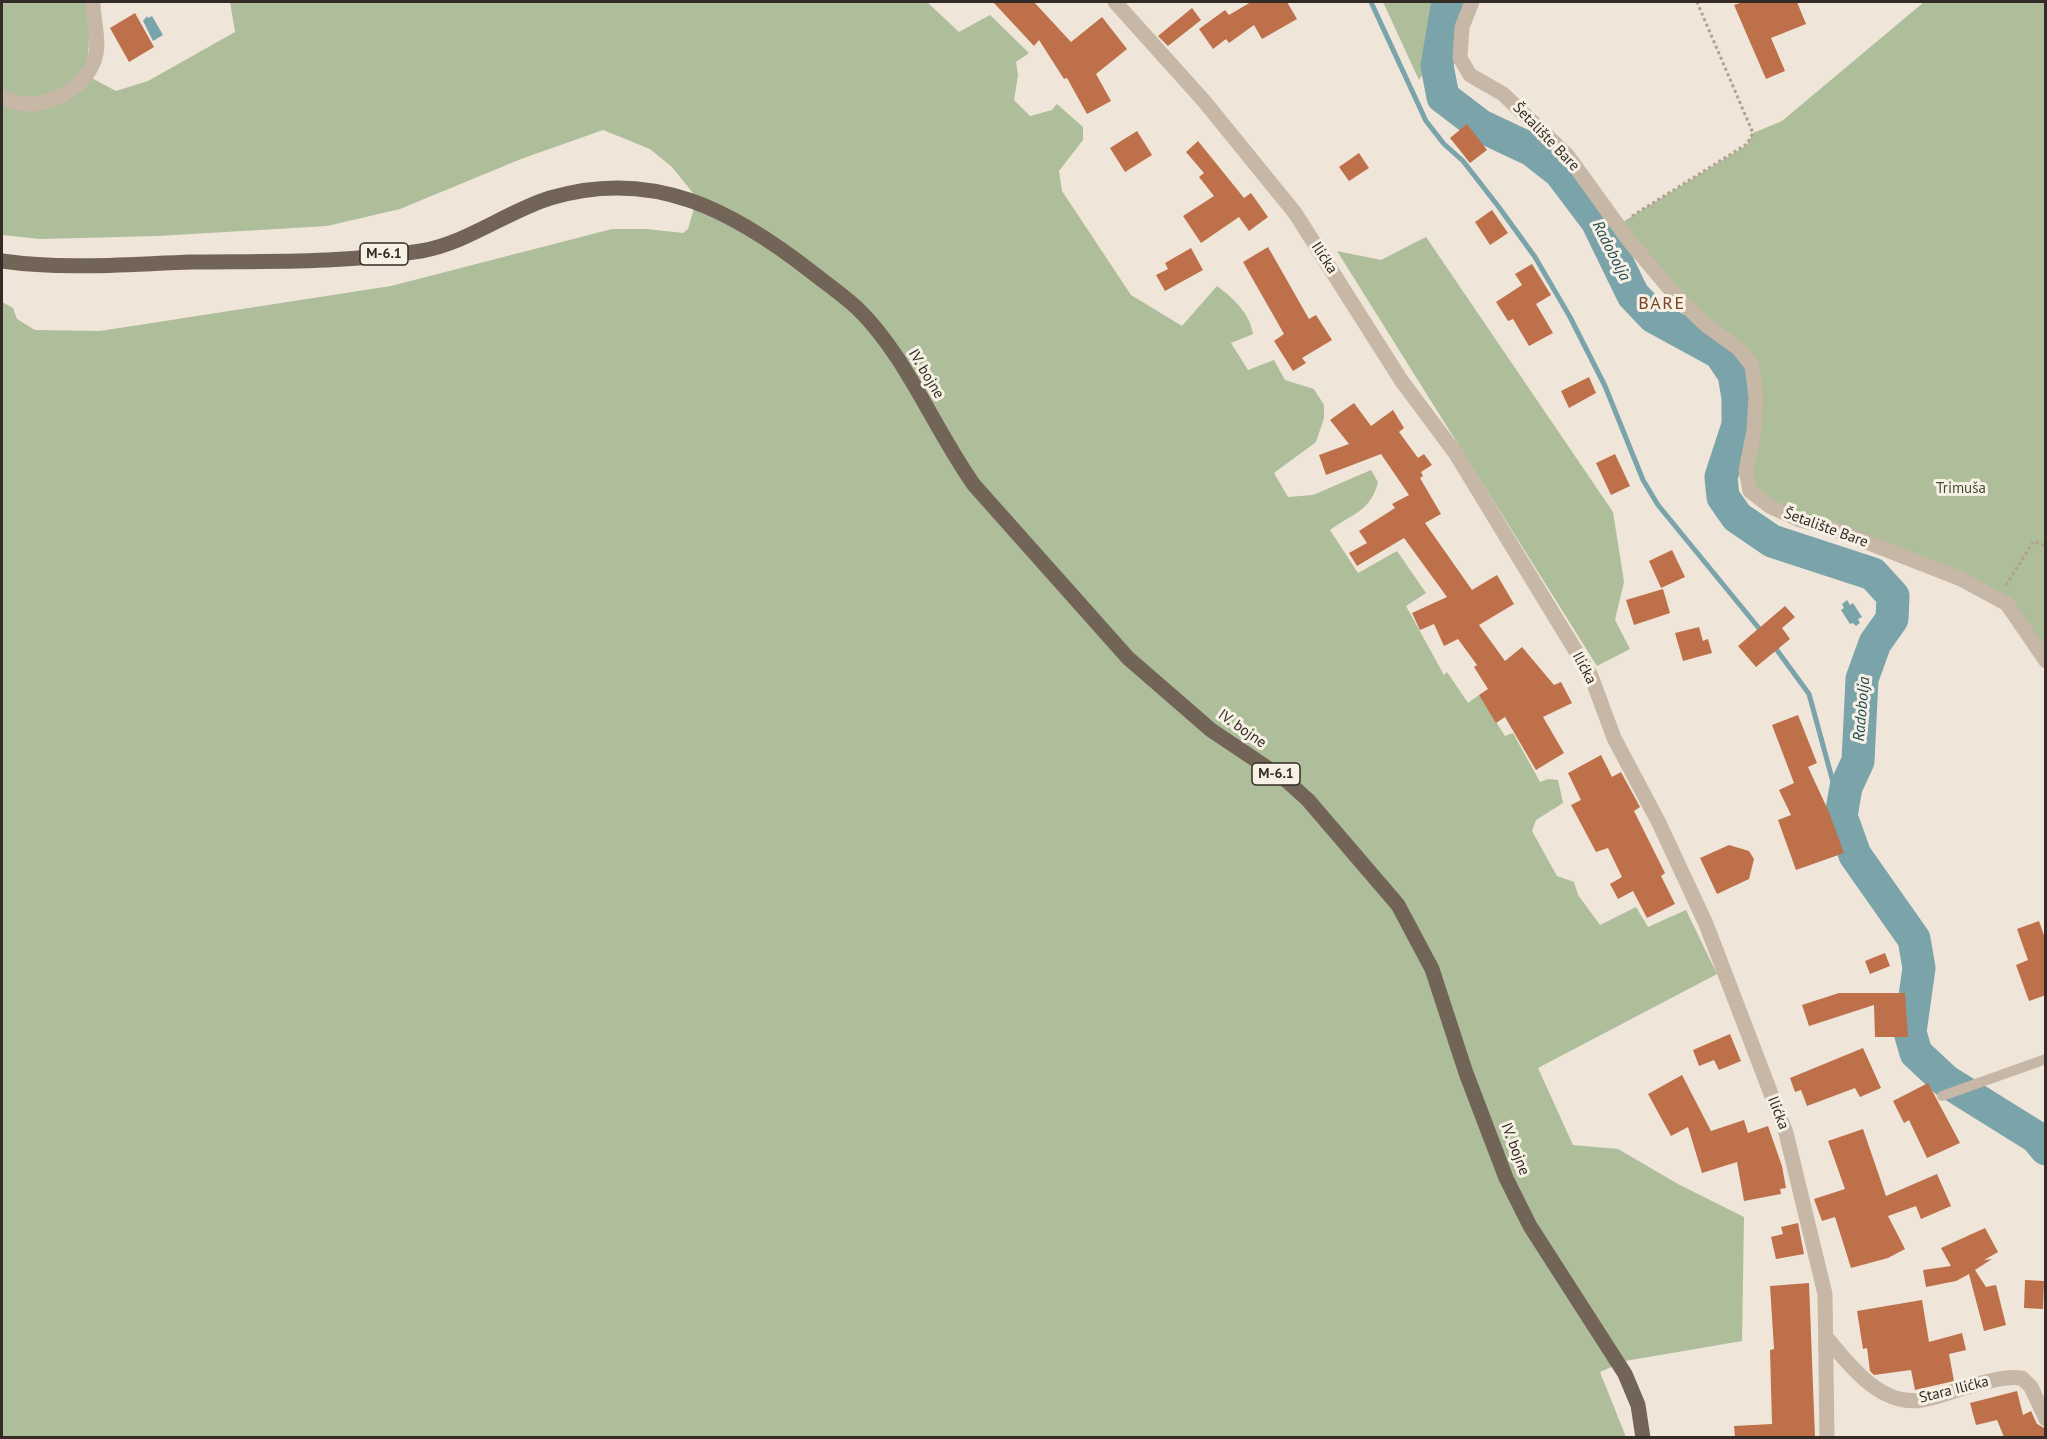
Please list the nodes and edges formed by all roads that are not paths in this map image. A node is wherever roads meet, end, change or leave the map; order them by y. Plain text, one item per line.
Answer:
1 (93, 2) edge
2 (1115, 2) edge
3 (1472, 2) edge
4 (2, 96) edge
5 (2, 261) edge
6 (2046, 661) edge
7 (2046, 1059) edge
8 (1947, 1094) dead end
9 (1826, 1337) junction
10 (2046, 1419) edge
11 (1643, 1437) edge
12 (1827, 1437) edge

1 - 4 street
2 - 9 street, Ilićka
3 - 6 street, Šetalište Bare
5 - 11 main road, IV. bojne / M-6.1
7 - 8 lane
9 - 10 street, Stara Ilićka
9 - 12 street, Ilićka

